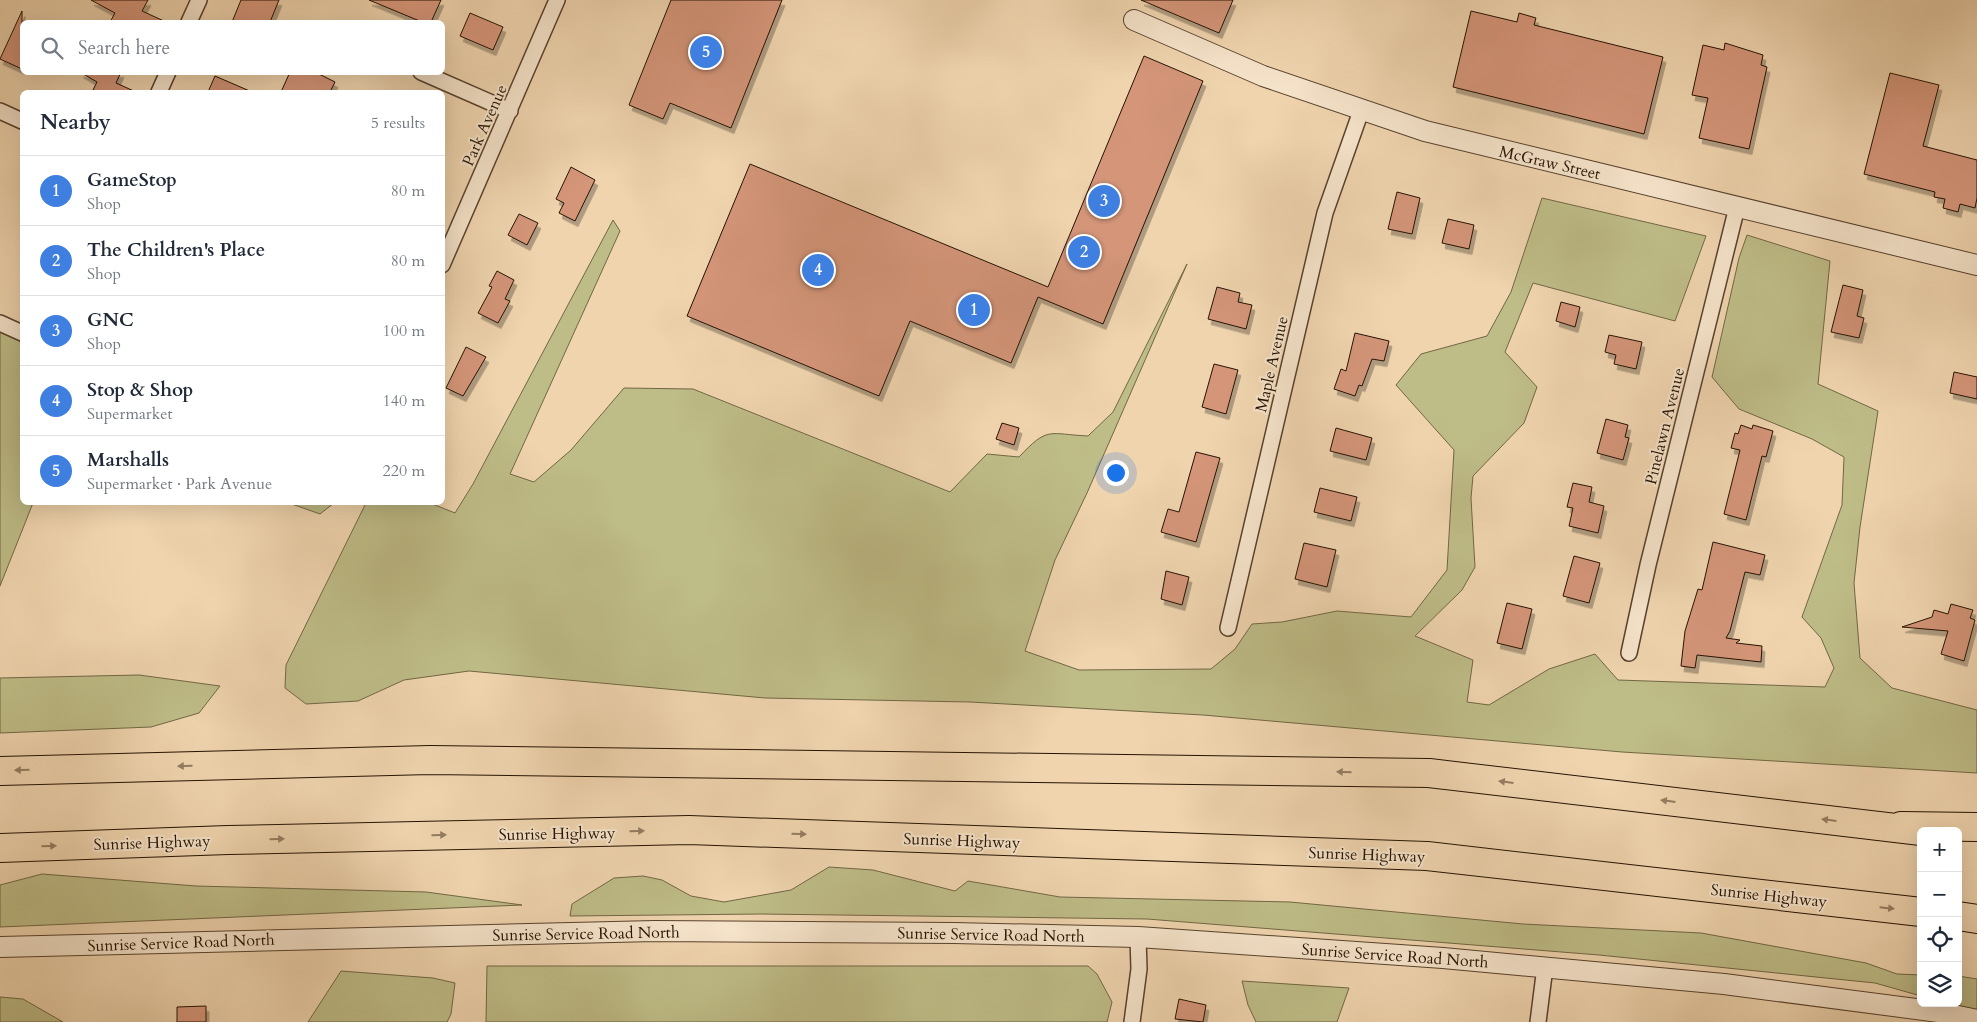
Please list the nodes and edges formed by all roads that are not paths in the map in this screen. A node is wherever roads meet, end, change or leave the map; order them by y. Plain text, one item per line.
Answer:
1 (199, 0) edge
2 (557, 0) edge
3 (191, 20) edge
4 (1134, 20) dead end
5 (167, 75) edge
6 (428, 75) edge
7 (160, 90) edge
8 (0, 111) edge
9 (510, 111) junction
10 (1361, 111) junction
11 (20, 119) edge
12 (1737, 207) junction
13 (445, 257) edge
14 (1977, 265) edge
15 (0, 323) edge
16 (20, 332) edge
17 (1228, 628) dead end
18 (1629, 654) dead end
19 (0, 771) edge
20 (1877, 826) junction
21 (1977, 827) edge
22 (1917, 831) edge
23 (1962, 836) edge
24 (1977, 838) edge
25 (0, 848) edge
26 (1917, 912) edge
27 (1962, 917) edge
28 (1977, 919) edge
29 (1138, 937) junction
30 (0, 947) edge
31 (1545, 967) junction
32 (1938, 1017) edge
33 (1977, 1020) edge
34 (1132, 1022) edge
35 (1538, 1022) edge

1 - 3 street
2 - 9 street, Park Avenue
4 - 10 street, McGraw Street
5 - 7 street
6 - 9 street
8 - 11 street
9 - 13 street, Park Avenue
10 - 12 street, McGraw Street
10 - 17 street, Maple Avenue
12 - 14 street, McGraw Street
12 - 18 street, Pinelawn Avenue
15 - 16 street
20 -> 19 highway
20 - 21 highway
20 - 22 highway
23 - 24 highway
25 -> 26 highway, Sunrise Highway
27 - 28 highway
29 - 30 street, Sunrise Service Road North
29 - 31 street, Sunrise Service Road North
29 - 34 street
31 - 32 street, Sunrise Service Road North
31 - 35 street
32 - 33 street, Sunrise Service Road North

